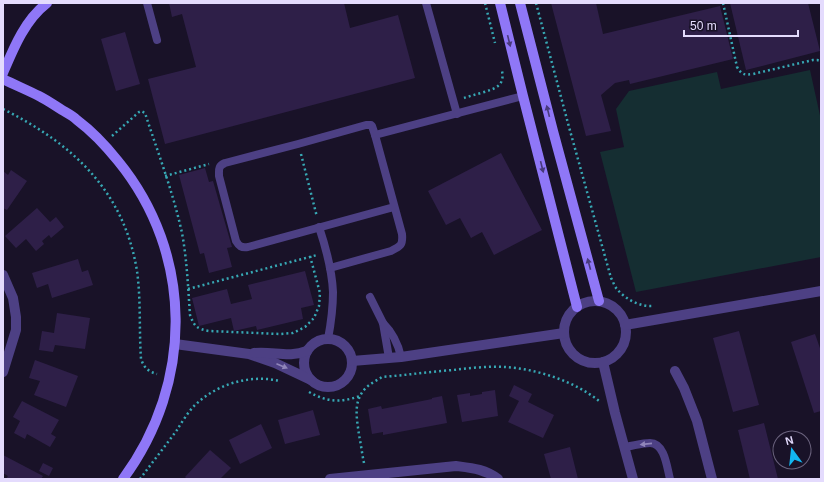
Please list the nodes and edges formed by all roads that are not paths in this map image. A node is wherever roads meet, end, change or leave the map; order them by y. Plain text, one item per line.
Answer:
1 (47, 3) edge
2 (147, 3) edge
3 (426, 3) edge
4 (500, 3) edge
5 (520, 3) edge
6 (157, 40) dead end
7 (3, 72) edge
8 (3, 79) edge
9 (523, 96) junction
10 (458, 114) junction
11 (375, 135) junction
12 (394, 207) junction
13 (319, 227) junction
14 (330, 268) junction
15 (3, 275) edge
16 (821, 291) edge
17 (370, 297) dead end
18 (599, 301) junction
19 (577, 307) junction
20 (383, 323) junction
21 (625, 325) junction
22 (564, 333) junction
23 (328, 339) junction
24 (175, 344) junction
25 (307, 351) junction
26 (248, 354) junction
27 (401, 356) junction
28 (389, 358) junction
29 (352, 361) junction
30 (603, 362) junction
31 (675, 371) dead end
32 (3, 372) edge
33 (313, 381) junction
34 (625, 447) junction
35 (123, 479) edge
36 (330, 479) edge
37 (498, 479) edge
38 (633, 479) edge
39 (670, 479) edge
40 (712, 479) edge

1 - 7 main road
2 - 6 lane
3 - 10 lane
4 -> 9 main road
18 -> 5 main road
8 - 24 main road
9 - 10 lane
9 -> 19 main road
10 - 11 lane
11 - 12 lane
11 - 13 lane
12 - 13 lane
12 - 14 lane
13 - 14 lane
14 - 23 lane
15 - 32 street
16 - 21 street
17 - 20 lane
18 - 19 street
18 - 21 street
19 - 22 street
20 - 27 lane
20 - 28 lane
21 - 30 street
22 - 27 street
22 - 30 street
23 - 25 street
23 - 29 street
24 - 26 street
24 - 35 main road
25 - 26 street
25 - 33 street
26 -> 33 street
27 - 28 street
28 - 29 street
29 - 33 street
30 - 34 street
31 - 40 street
34 - 38 street
39 -> 34 lane
36 - 37 street

